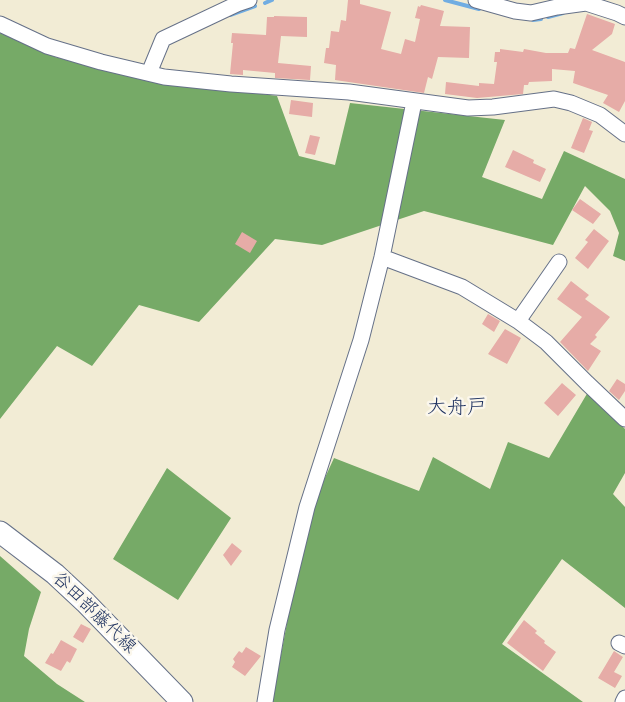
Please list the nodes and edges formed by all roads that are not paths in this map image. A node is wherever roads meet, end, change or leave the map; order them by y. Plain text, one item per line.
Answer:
1 (249, 0) edge
2 (476, 0) edge
3 (625, 17) edge
4 (0, 24) edge
5 (149, 73) junction
6 (414, 102) junction
7 (625, 134) edge
8 (382, 257) junction
9 (559, 262) dead end
10 (518, 321) junction
11 (625, 419) edge
12 (0, 532) edge
13 (625, 698) edge
14 (182, 702) edge
15 (264, 702) edge
16 (623, 702) edge

1 - 5 street
2 - 3 street
4 - 5 street
5 - 6 street
6 - 7 street
6 - 8 street
8 - 10 street
8 - 15 street
9 - 10 street
10 - 11 street
12 - 14 main road, 谷田部藤代線
13 - 16 street

